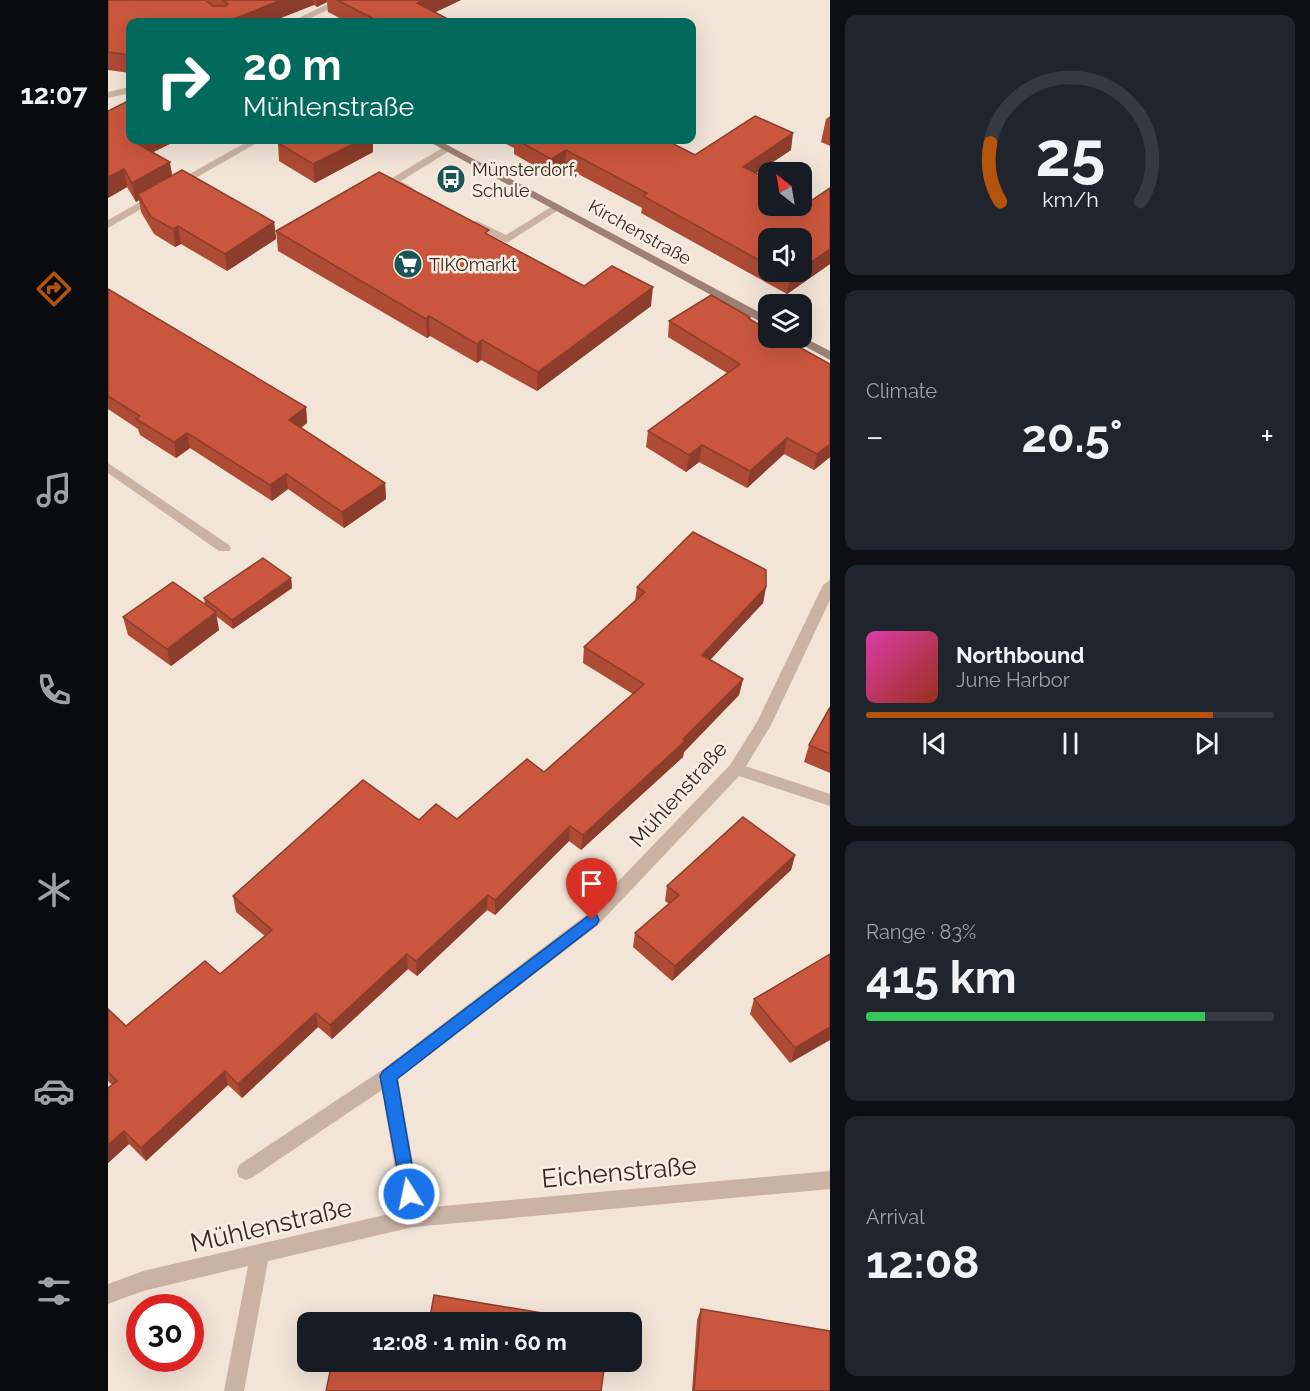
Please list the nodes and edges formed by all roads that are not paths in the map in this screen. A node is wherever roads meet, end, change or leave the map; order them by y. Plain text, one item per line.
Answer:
1 (344, 0) edge
2 (304, 18) edge
3 (126, 91) edge
4 (108, 95) edge
5 (250, 144) edge
6 (439, 144) edge
7 (447, 148) junction
8 (424, 197) edge
9 (556, 207) junction
10 (465, 219) edge
11 (108, 225) edge
12 (758, 317) edge
13 (812, 346) edge
14 (830, 356) edge
15 (108, 467) edge
16 (224, 548) dead end
17 (830, 585) edge
18 (736, 769) junction
19 (830, 800) edge
20 (388, 1076) junction
21 (246, 1171) dead end
22 (830, 1180) edge
23 (413, 1218) junction
24 (260, 1254) junction
25 (108, 1294) edge
26 (234, 1391) edge

1 - 2 street
3 - 4 street
5 - 11 street
6 - 7 street, Kirchenstraße
7 - 8 street
7 - 9 street, Kirchenstraße
9 - 10 street
9 - 12 street, Kirchenstraße
13 - 14 street
15 - 16 street
17 - 18 street, Mühlenstraße
18 - 19 street
18 - 20 street, Mühlenstraße
20 - 21 street, Mühlenstraße
20 - 23 street
22 - 23 street, Eichenstraße
23 - 24 street, Mühlenstraße
24 - 25 street, Mühlenstraße
24 - 26 street

